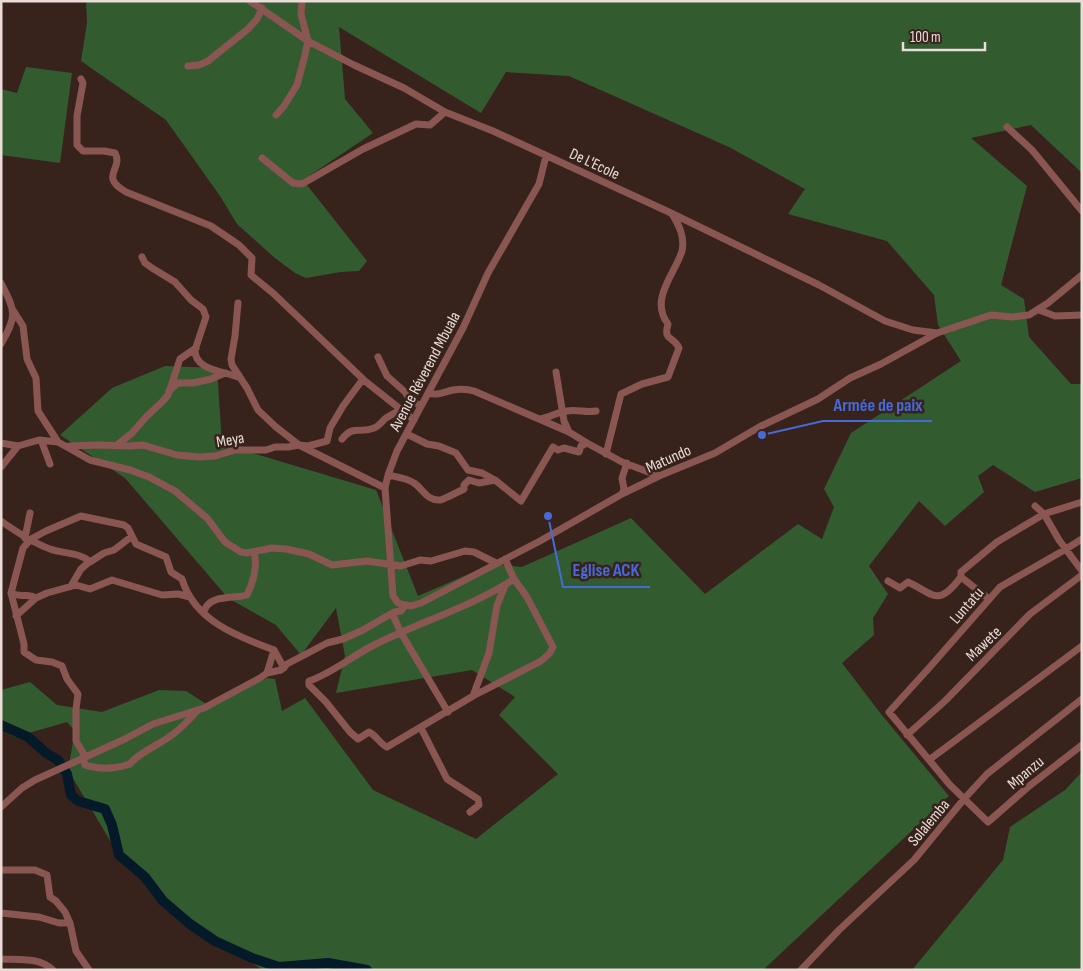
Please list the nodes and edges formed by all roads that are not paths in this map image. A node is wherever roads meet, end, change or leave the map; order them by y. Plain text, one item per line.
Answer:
1 (250, 1) edge
2 (302, 1) edge
3 (259, 5) edge
4 (308, 41) junction
5 (188, 66) dead end
6 (81, 79) dead end
7 (445, 112) junction
8 (276, 115) dead end
9 (1007, 127) dead end
10 (546, 156) junction
11 (262, 158) dead end
12 (1082, 211) edge
13 (671, 213) junction
14 (142, 257) dead end
15 (1082, 275) edge
16 (1, 284) edge
17 (238, 303) dead end
18 (13, 310) junction
19 (1039, 310) junction
20 (1082, 315) edge
21 (937, 333) junction
22 (1, 344) edge
23 (196, 348) junction
24 (378, 358) dead end
25 (556, 372) dead end
26 (225, 373) junction
27 (241, 378) junction
28 (363, 379) junction
29 (169, 392) junction
30 (428, 392) junction
31 (421, 406) junction
32 (401, 410) junction
33 (596, 411) dead end
34 (562, 412) junction
35 (539, 419) junction
36 (414, 420) junction
37 (569, 432) junction
38 (406, 434) junction
39 (342, 439) dead end
40 (41, 440) junction
41 (58, 442) junction
42 (1, 443) edge
43 (586, 443) junction
44 (66, 445) junction
45 (299, 445) junction
46 (18, 446) junction
47 (116, 446) junction
48 (606, 454) junction
49 (627, 463) junction
50 (50, 464) dead end
51 (1, 467) edge
52 (388, 475) junction
53 (659, 476) junction
54 (495, 480) junction
55 (385, 488) junction
56 (622, 494) junction
57 (1082, 502) edge
58 (1035, 506) dead end
59 (30, 513) dead end
60 (1044, 514) junction
61 (1, 521) edge
62 (28, 537) junction
63 (131, 537) junction
64 (1082, 539) edge
65 (1066, 549) junction
66 (254, 552) junction
67 (505, 559) junction
68 (89, 562) junction
69 (496, 563) junction
70 (390, 564) junction
71 (1082, 571) edge
72 (1082, 575) edge
73 (961, 577) junction
74 (514, 579) junction
75 (888, 581) dead end
76 (505, 585) junction
77 (71, 586) junction
78 (11, 593) junction
79 (190, 597) junction
80 (36, 598) junction
81 (989, 599) junction
82 (394, 600) junction
83 (405, 605) junction
84 (204, 611) junction
85 (393, 613) junction
86 (16, 616) junction
87 (400, 633) junction
88 (1082, 646) edge
89 (274, 650) junction
90 (284, 668) junction
91 (267, 672) junction
92 (473, 696) junction
93 (1082, 699) edge
94 (198, 710) junction
95 (448, 712) junction
96 (421, 728) junction
97 (907, 735) junction
98 (1082, 745) edge
99 (84, 756) junction
100 (929, 760) junction
101 (964, 799) junction
102 (1, 807) edge
103 (470, 812) dead end
104 (1, 870) edge
105 (1, 913) edge
106 (70, 924) junction
107 (1, 958) edge
108 (53, 970) edge
109 (90, 970) edge
110 (801, 970) edge

1 - 3 street, De L'Ecole
2 - 4 street
3 - 4 street, De L'Ecole
3 - 5 street
4 - 7 street, De L'Ecole
4 - 8 street
6 - 28 street
7 - 10 street, De L'Ecole
7 - 11 street
9 - 12 street
10 - 13 street, De L'Ecole
10 - 30 street, Avenue Réverend Mbuala
13 - 21 street, De L'Ecole
13 - 48 street
14 - 23 street
15 - 19 street
16 - 18 street
17 - 27 street
18 - 22 street
18 - 41 street
19 - 20 street
19 - 21 street, Matundo
21 - 53 street, Matundo
23 - 26 street
23 - 29 street
24 - 31 street
25 - 34 street
26 - 27 street
26 - 29 street
27 - 45 street
28 - 32 street
28 - 45 street, Meya
29 - 47 street
30 - 31 street, Avenue Réverend Mbuala
30 - 35 street
31 - 36 street, Avenue Réverend Mbuala
32 - 36 street
32 - 39 street
33 - 34 street
34 - 35 street
34 - 37 street
35 - 37 street
36 - 38 street, Avenue Réverend Mbuala
37 - 43 street
38 - 52 street, Avenue Réverend Mbuala
38 - 54 street
40 - 41 street
40 - 46 street
40 - 50 street
41 - 44 street
42 - 46 street
43 - 48 street
43 - 54 street
44 - 47 street, Meya
44 - 66 street
45 - 47 street, Meya
45 - 55 street
46 - 51 street
48 - 49 street
49 - 53 street
49 - 56 street
52 - 54 street
52 - 55 street, Avenue Réverend Mbuala
53 - 56 street, Matundo
55 - 70 street, Avenue Réverend Mbuala
56 - 67 street, Matundo
57 - 60 street
58 - 60 street
59 - 62 street
60 - 65 street
60 - 73 street
61 - 62 street
62 - 63 street
62 - 68 street
62 - 78 street
63 - 68 street
63 - 79 street
64 - 65 street, Luntatu
65 - 71 street
65 - 81 street, Luntatu
66 - 70 street
66 - 84 street
67 - 69 street, Matundo
67 - 74 street
68 - 77 street
69 - 70 street
69 - 83 street, Matundo
70 - 82 street, Avenue Réverend Mbuala
72 - 97 street, Mawete
73 - 75 street
73 - 81 street
74 - 76 street
74 - 92 street
76 - 87 street
76 - 92 street
77 - 79 street
77 - 80 street
78 - 80 street
78 - 86 street
79 - 84 street
80 - 86 street
81 - 97 street, Luntatu
82 - 83 street
82 - 85 street, Avenue Réverend Mbuala
83 - 85 street, Matundo
84 - 89 street
85 - 87 street
85 - 90 street, Matundo
86 - 99 street
87 - 95 street
87 - 96 street
88 - 100 street
89 - 90 street
89 - 91 street
90 - 91 street, Matundo
91 - 94 street, Matundo
92 - 95 street
93 - 101 street, Solalemba
94 - 99 street
94 - 99 street
95 - 96 street
96 - 103 street
97 - 100 street
98 - 101 street, Mpanzu
99 - 102 street
100 - 101 street
101 - 110 street, Solalemba
104 - 106 street
105 - 106 street
106 - 109 street
107 - 108 street

